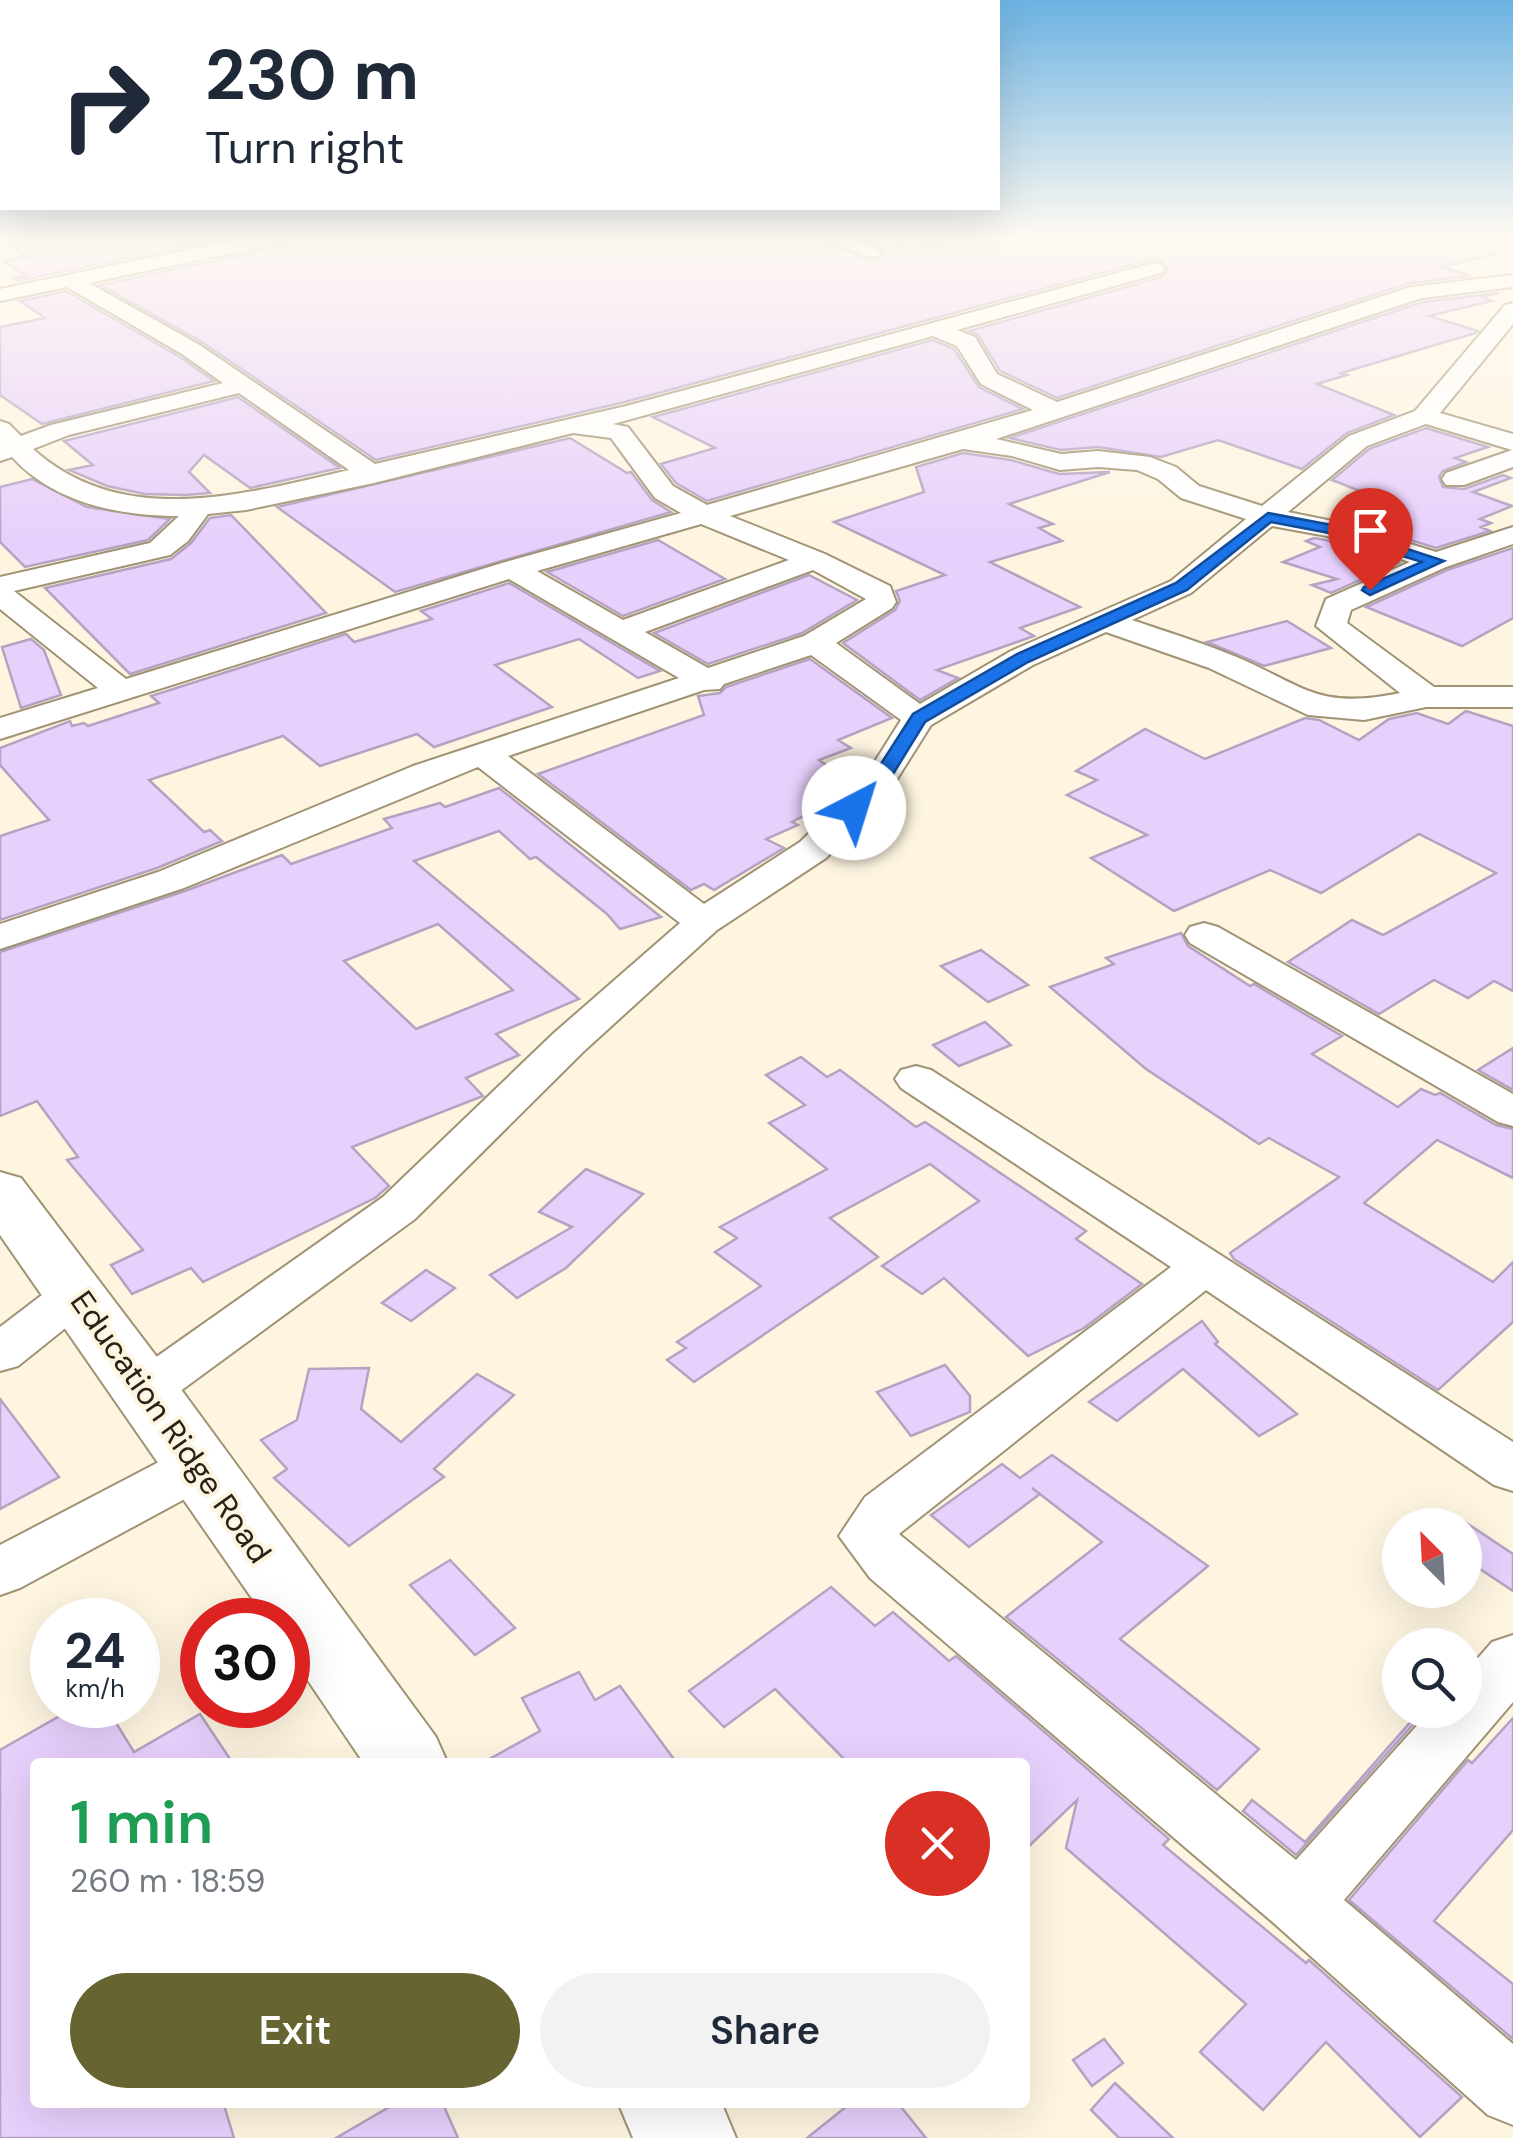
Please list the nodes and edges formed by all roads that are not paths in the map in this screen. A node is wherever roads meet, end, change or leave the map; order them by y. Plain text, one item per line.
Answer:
1 (169, 337) edge
2 (914, 337) edge
3 (954, 337) edge
4 (1276, 337) edge
5 (1491, 337) edge
6 (243, 385) junction
7 (1052, 410) junction
8 (1424, 416) junction
9 (625, 422) junction
10 (961, 442) junction
11 (5, 443) edge
12 (1513, 443) edge
13 (1513, 458) edge
14 (374, 475) junction
15 (1456, 480) dead end
16 (199, 508) junction
17 (708, 517) junction
18 (1268, 517) junction
19 (1513, 535) edge
20 (815, 560) junction
21 (1436, 561) junction
22 (512, 569) junction
23 (0, 586) edge
24 (0, 595) edge
25 (1108, 622) junction
26 (623, 630) junction
27 (815, 643) junction
28 (710, 682) junction
29 (120, 691) junction
30 (1426, 697) junction
31 (1513, 697) edge
32 (919, 718) junction
33 (0, 728) edge
34 (482, 753) junction
35 (702, 922) junction
36 (1204, 935) dead end
37 (0, 936) edge
38 (916, 1079) dead end
39 (1513, 1112) edge
40 (0, 1192) edge
41 (1205, 1266) junction
42 (76, 1294) junction
43 (0, 1354) edge
44 (146, 1390) junction
45 (199, 1466) junction
46 (1513, 1470) edge
47 (0, 1572) edge
48 (1513, 1660) edge
49 (405, 1758) edge
50 (1300, 1903) junction
51 (1513, 2090) edge
52 (668, 2108) edge
53 (690, 2138) edge

1 - 6 street
2 - 9 street
3 - 7 street
4 - 7 street
5 - 8 street
6 - 11 street
6 - 14 street
7 - 10 street
8 - 12 street
8 - 18 street
9 - 14 street
9 - 17 street
10 - 17 street
10 - 18 street
11 - 16 street
13 - 15 street
14 - 16 street
16 - 23 street
17 - 20 street
17 - 22 street
18 - 21 street
18 - 25 street
19 - 21 street
20 - 26 street
20 - 27 street
21 - 30 street
22 - 26 street
22 - 29 street
24 - 29 street
25 - 30 street
25 - 32 street
26 - 28 street
27 - 28 street
27 - 32 street
28 - 34 street
29 - 33 street
30 - 31 street
32 - 35 street
34 - 35 street
34 - 37 street
35 - 44 street
36 - 39 street
38 - 41 street
40 - 42 main road, Education Ridge Road
41 - 46 street
41 - 50 street
42 - 43 street
42 - 44 main road, Education Ridge Road
44 - 45 main road, Education Ridge Road
45 - 47 street
45 - 49 main road, Education Ridge Road
48 - 50 street
50 - 51 street
52 - 53 main road

